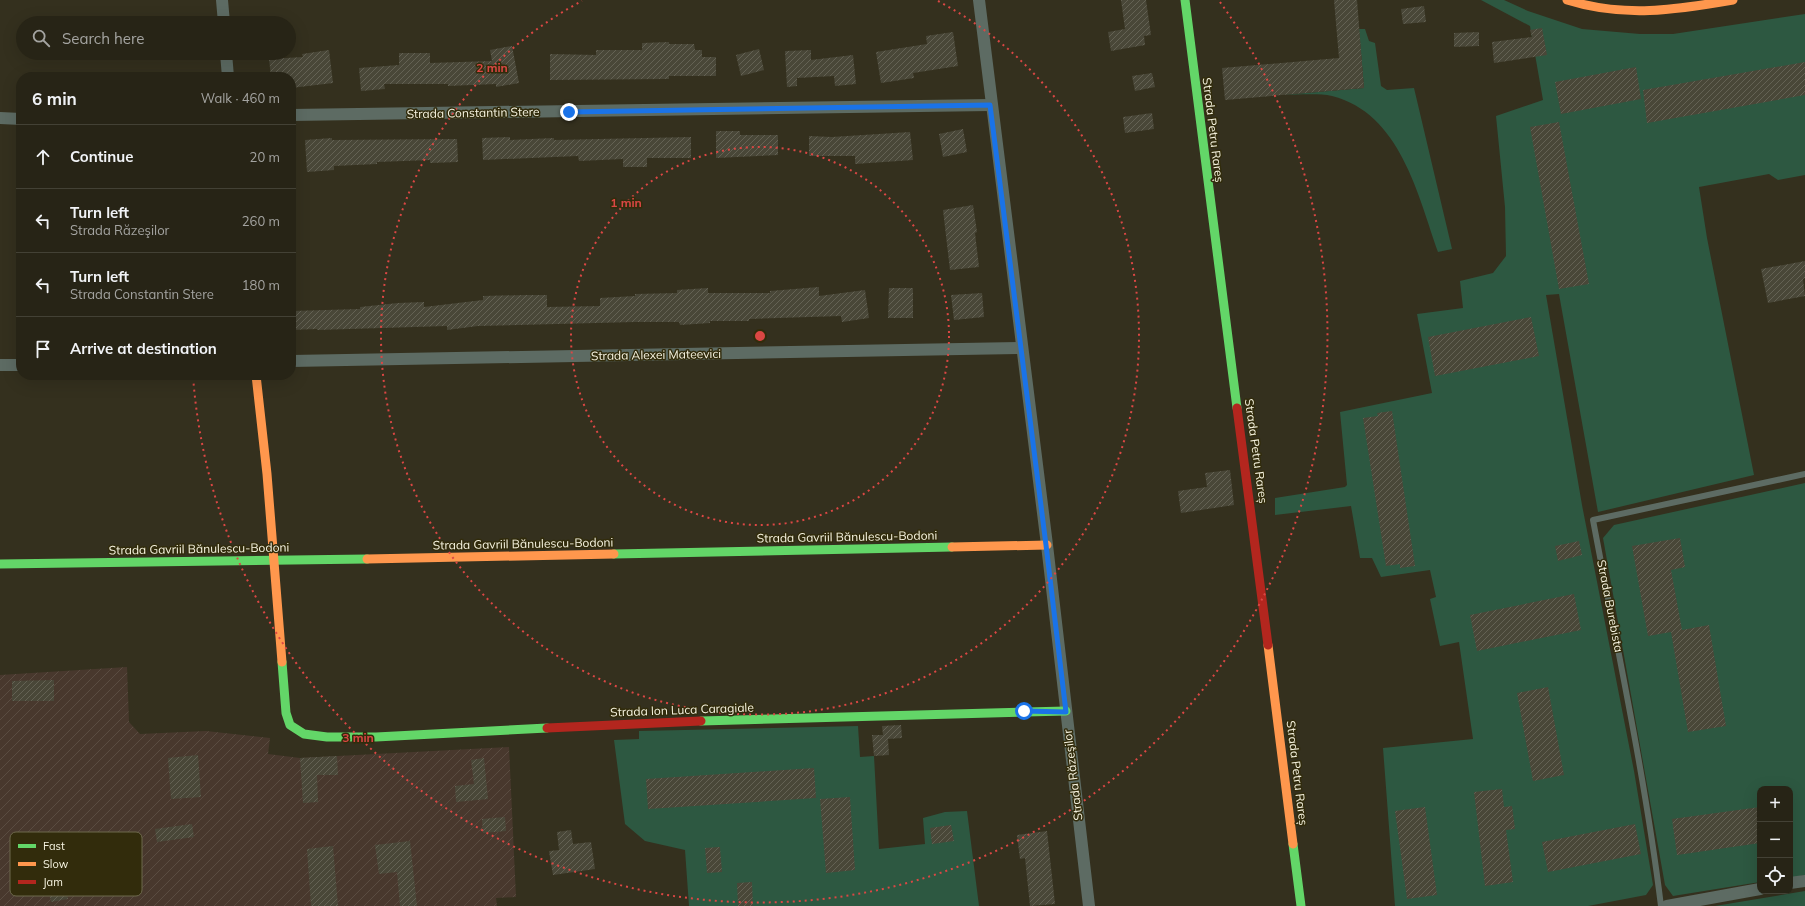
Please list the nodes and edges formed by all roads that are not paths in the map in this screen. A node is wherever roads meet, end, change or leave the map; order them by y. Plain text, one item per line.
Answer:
1 (222, 0) edge
2 (979, 0) edge
3 (1185, 0) edge
4 (1567, 0) edge
5 (1733, 0) edge
6 (223, 16) edge
7 (227, 60) edge
8 (228, 72) edge
9 (990, 105) junction
10 (296, 115) edge
11 (0, 118) edge
12 (16, 119) edge
13 (1021, 348) junction
14 (296, 361) edge
15 (0, 365) edge
16 (16, 365) edge
17 (256, 380) edge
18 (1805, 474) edge
19 (1046, 545) junction
20 (274, 561) junction
21 (0, 564) edge
22 (1066, 712) junction
23 (1805, 881) edge
24 (1793, 883) edge
25 (1757, 890) edge
26 (1089, 906) edge
27 (1301, 906) edge
28 (1661, 906) edge
29 (1667, 906) edge

1 - 6 street
2 - 9 street, Strada Răzeşilor
3 - 27 street, Strada Petru Rareș
4 - 5 street
7 - 8 street
9 - 10 street, Strada Constantin Stere
9 - 13 street, Strada Răzeşilor
11 - 12 street
13 - 14 street, Strada Alexei Mateevici
13 - 19 street, Strada Răzeşilor
15 - 16 street
17 - 20 street
18 - 28 lane, Strada Burebista
19 - 20 street, Strada Gavriil Bănulescu-Bodoni
19 - 22 street, Strada Răzeşilor
20 - 21 street, Strada Gavriil Bănulescu-Bodoni
20 - 22 street, Strada Ion Luca Caragiale
22 - 26 street, Strada Răzeşilor
23 - 24 street
25 - 29 street

